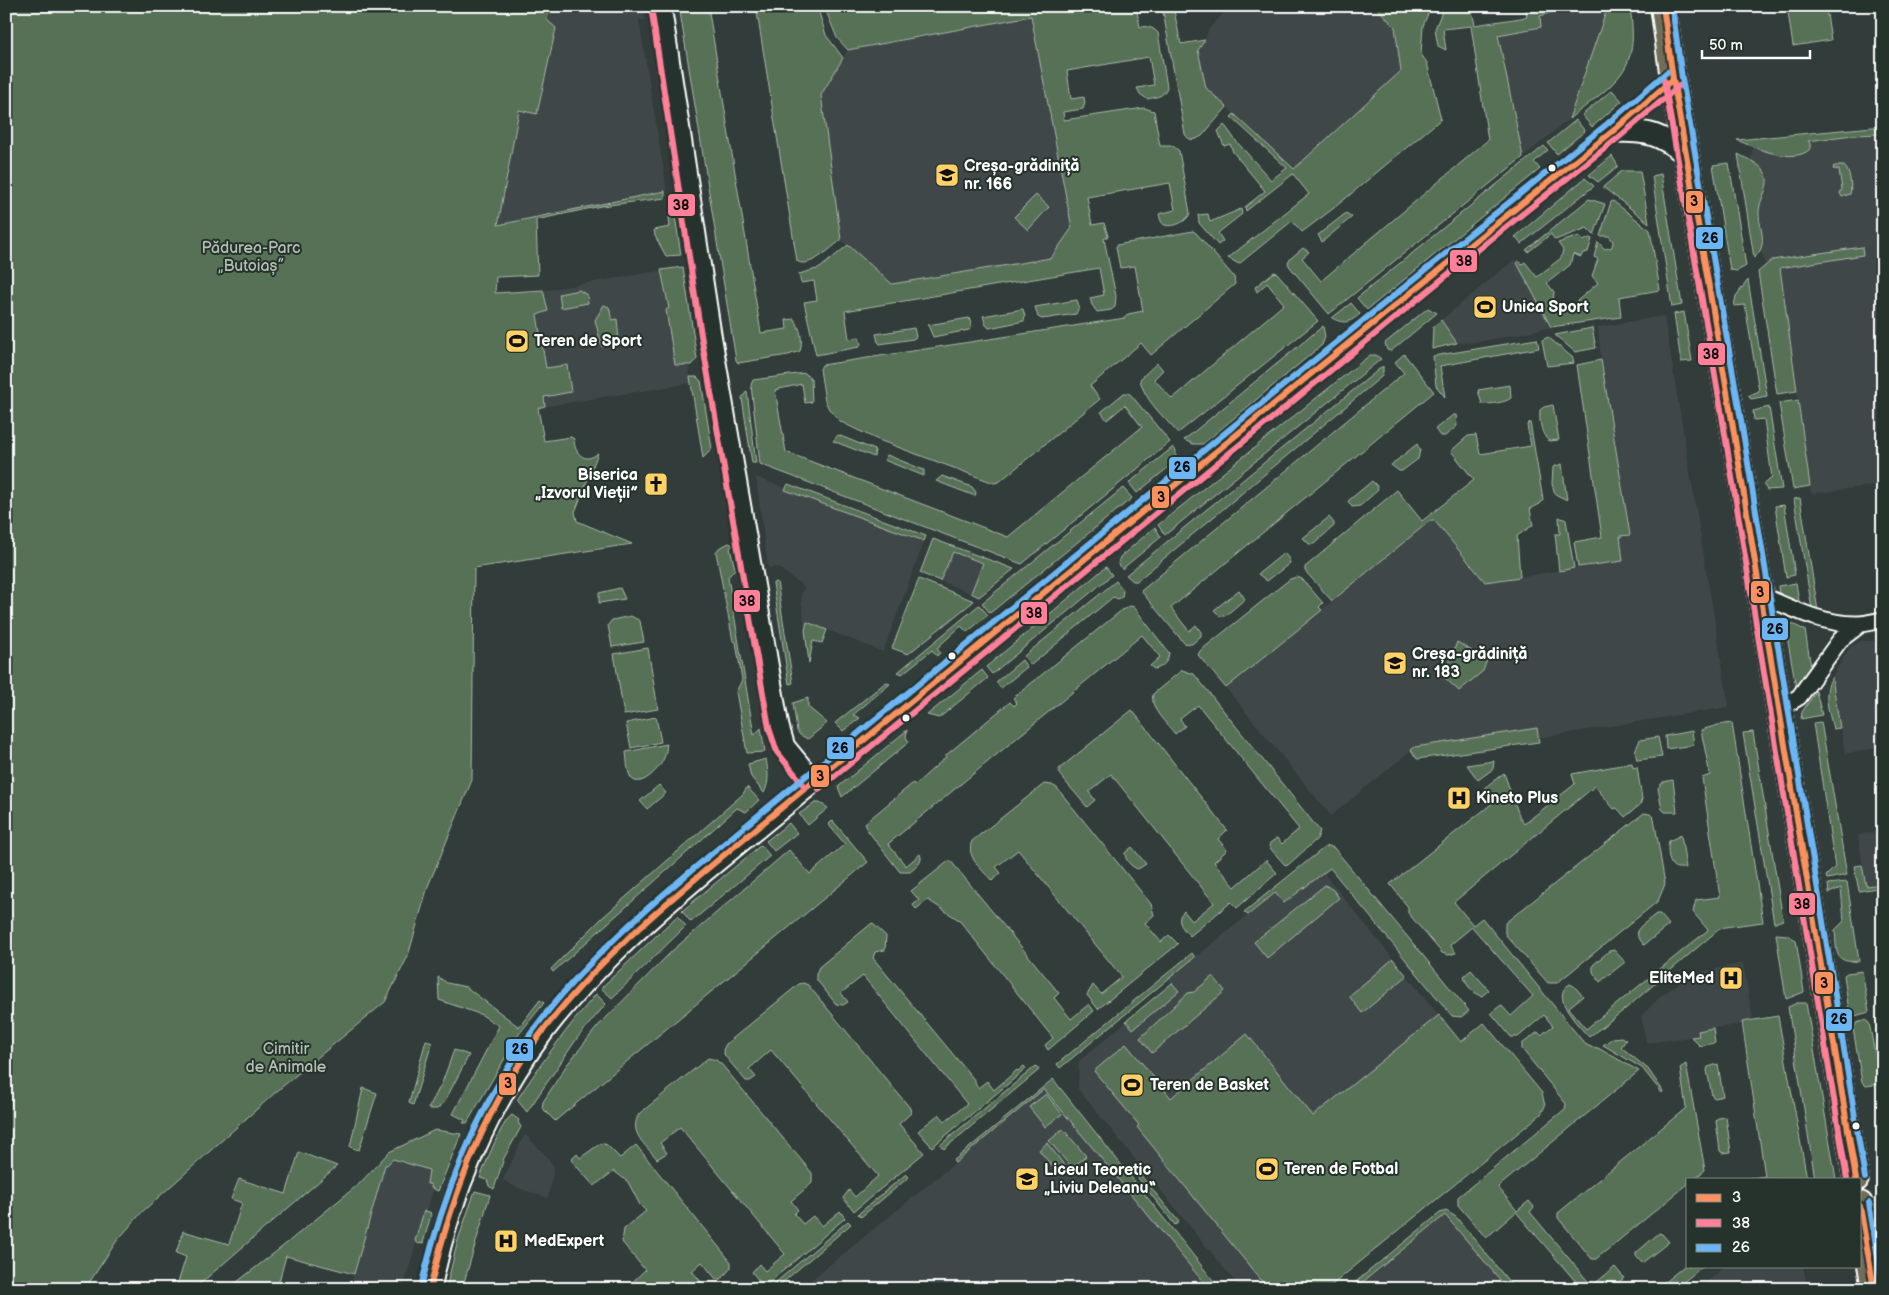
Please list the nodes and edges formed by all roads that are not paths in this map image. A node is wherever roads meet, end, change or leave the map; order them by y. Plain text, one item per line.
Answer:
1 (660, 6) edge
2 (1663, 6) edge
3 (1673, 79) junction
4 (1613, 131) junction
5 (1687, 155) junction
6 (1761, 596) junction
7 (1883, 620) edge
8 (1861, 624) junction
9 (1779, 709) junction
10 (813, 782) junction
11 (1856, 1178) edge
12 (1862, 1216) edge
13 (430, 1289) edge
14 (1874, 1289) edge

1 - 10 main road
2 - 3 main road
3 - 4 main road
3 - 5 main road
4 - 5 main road
4 - 10 main road
5 - 6 main road
6 - 8 street
6 - 9 main road
7 - 8 street
8 - 9 street
9 - 11 main road
10 - 13 main road
12 - 14 main road

